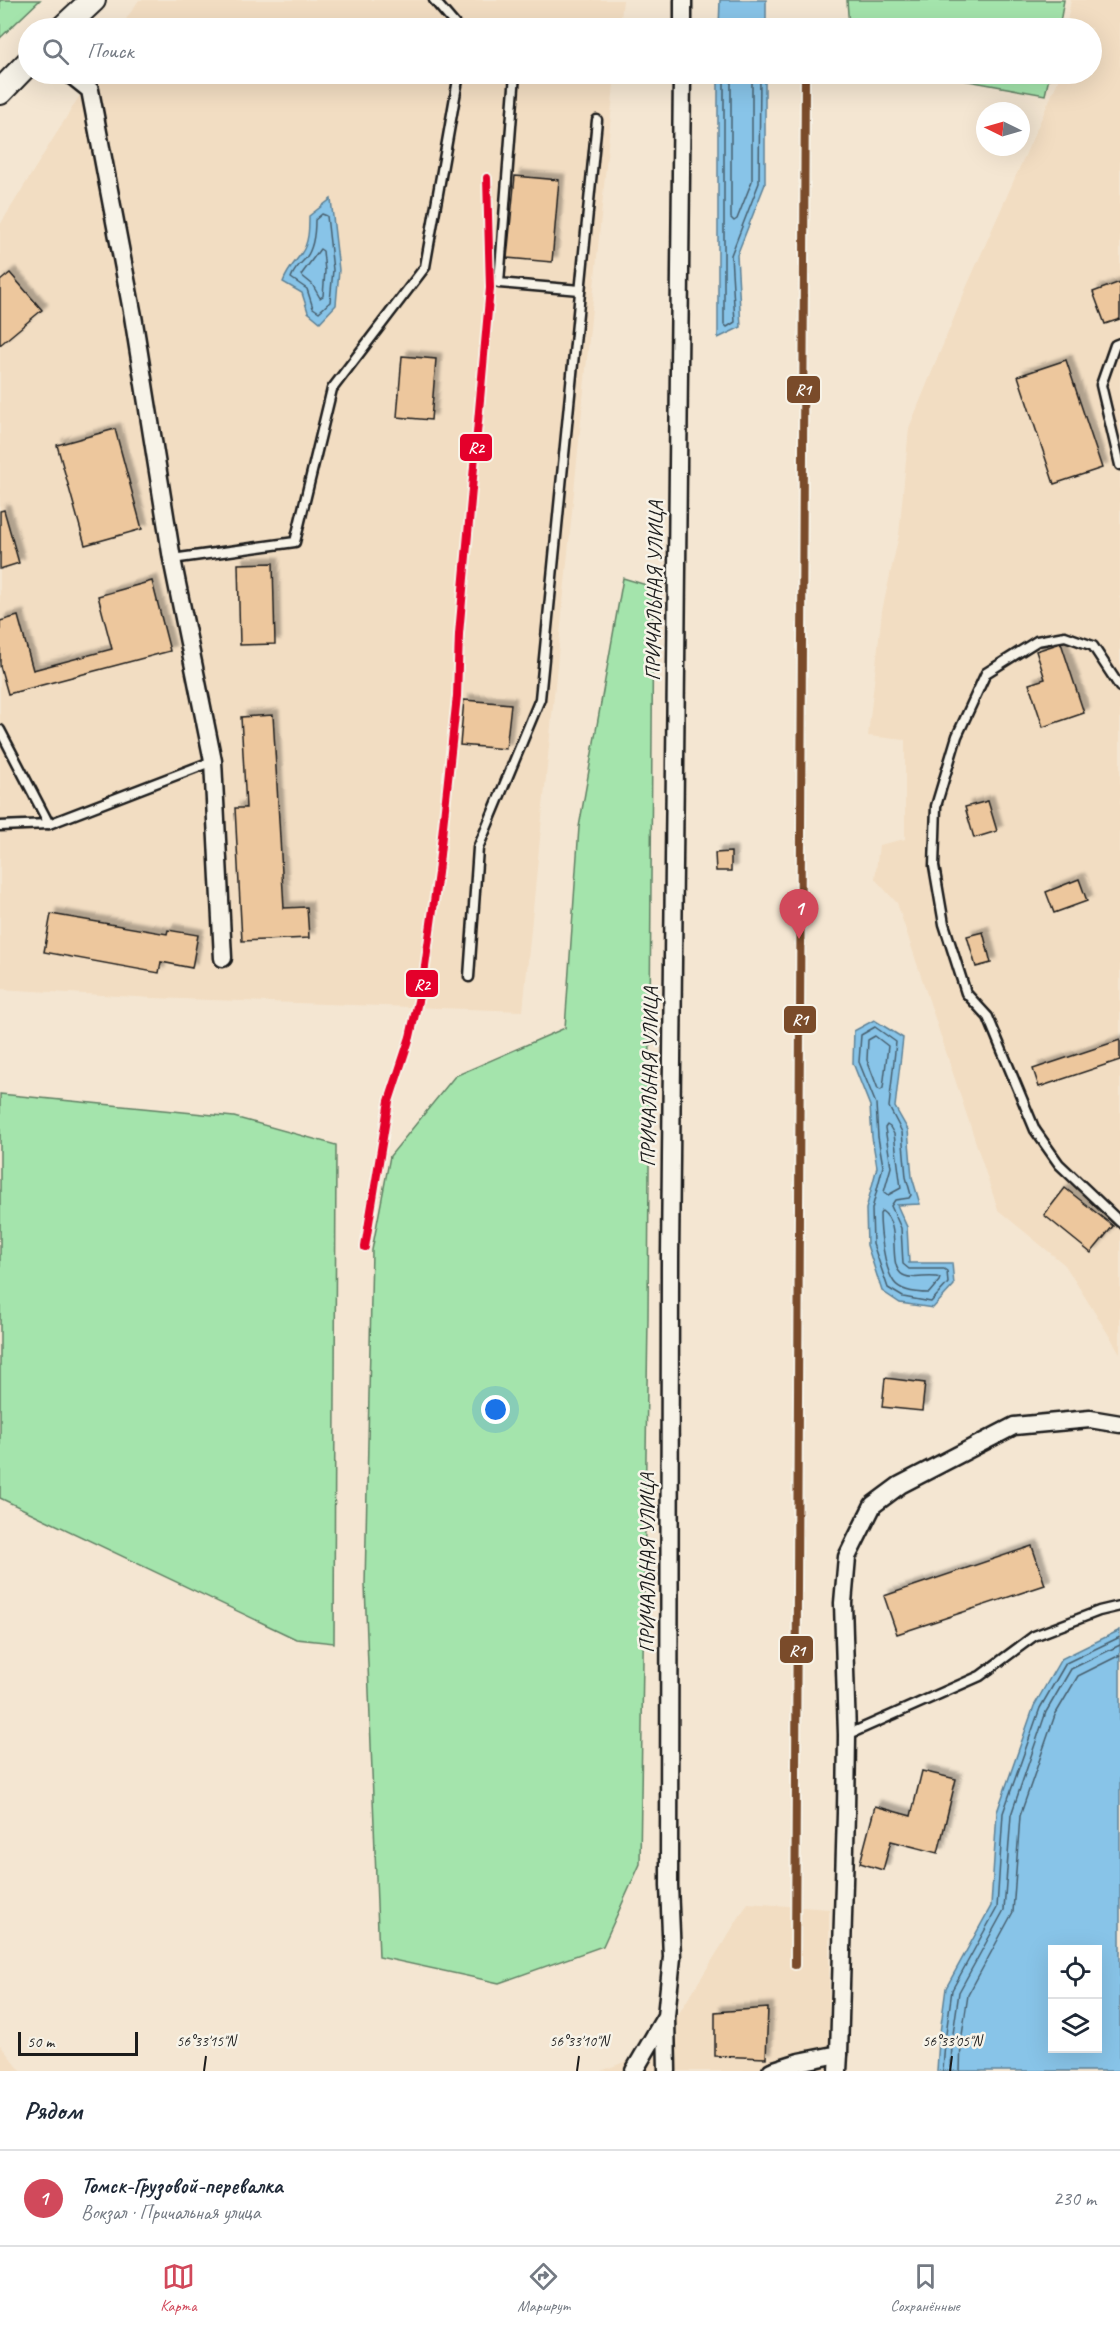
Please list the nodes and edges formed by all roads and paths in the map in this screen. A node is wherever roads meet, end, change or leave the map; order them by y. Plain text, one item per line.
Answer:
1 (93, 0) edge
2 (434, 0) edge
3 (683, 0) edge
4 (74, 18) edge
5 (449, 18) edge
6 (683, 18) edge
7 (18, 73) edge
8 (82, 84) edge
9 (457, 84) edge
10 (514, 84) edge
11 (682, 84) edge
12 (0, 92) edge
13 (597, 120) dead end
14 (580, 290) junction
15 (1120, 343) edge
16 (1120, 465) edge
17 (172, 558) junction
18 (1120, 687) edge
19 (0, 730) edge
20 (213, 760) junction
21 (49, 824) junction
22 (0, 826) edge
23 (223, 958) dead end
24 (470, 977) dead end
25 (1120, 1222) edge
26 (1120, 1424) edge
27 (1120, 1606) edge
28 (847, 1736) junction
29 (666, 2016) junction
30 (839, 2054) junction
31 (634, 2071) edge
32 (667, 2071) edge
33 (771, 2071) edge
34 (838, 2071) edge

1 - 4 street
2 - 5 lane
3 - 6 street
7 - 12 street
8 - 17 street
9 - 17 lane
10 - 14 lane
11 - 29 street, ПРИЧАЛЬНАЯ УЛИЦА
13 - 14 lane
14 - 24 lane
15 - 16 lane
17 - 20 street
18 - 25 lane
19 - 21 lane
20 - 21 lane
20 - 23 street
21 - 22 lane
26 - 28 street
27 - 28 lane
28 - 30 street
29 - 31 street, ПРИЧАЛЬНАЯ УЛИЦА
29 - 32 street
30 - 33 street
30 - 34 street

